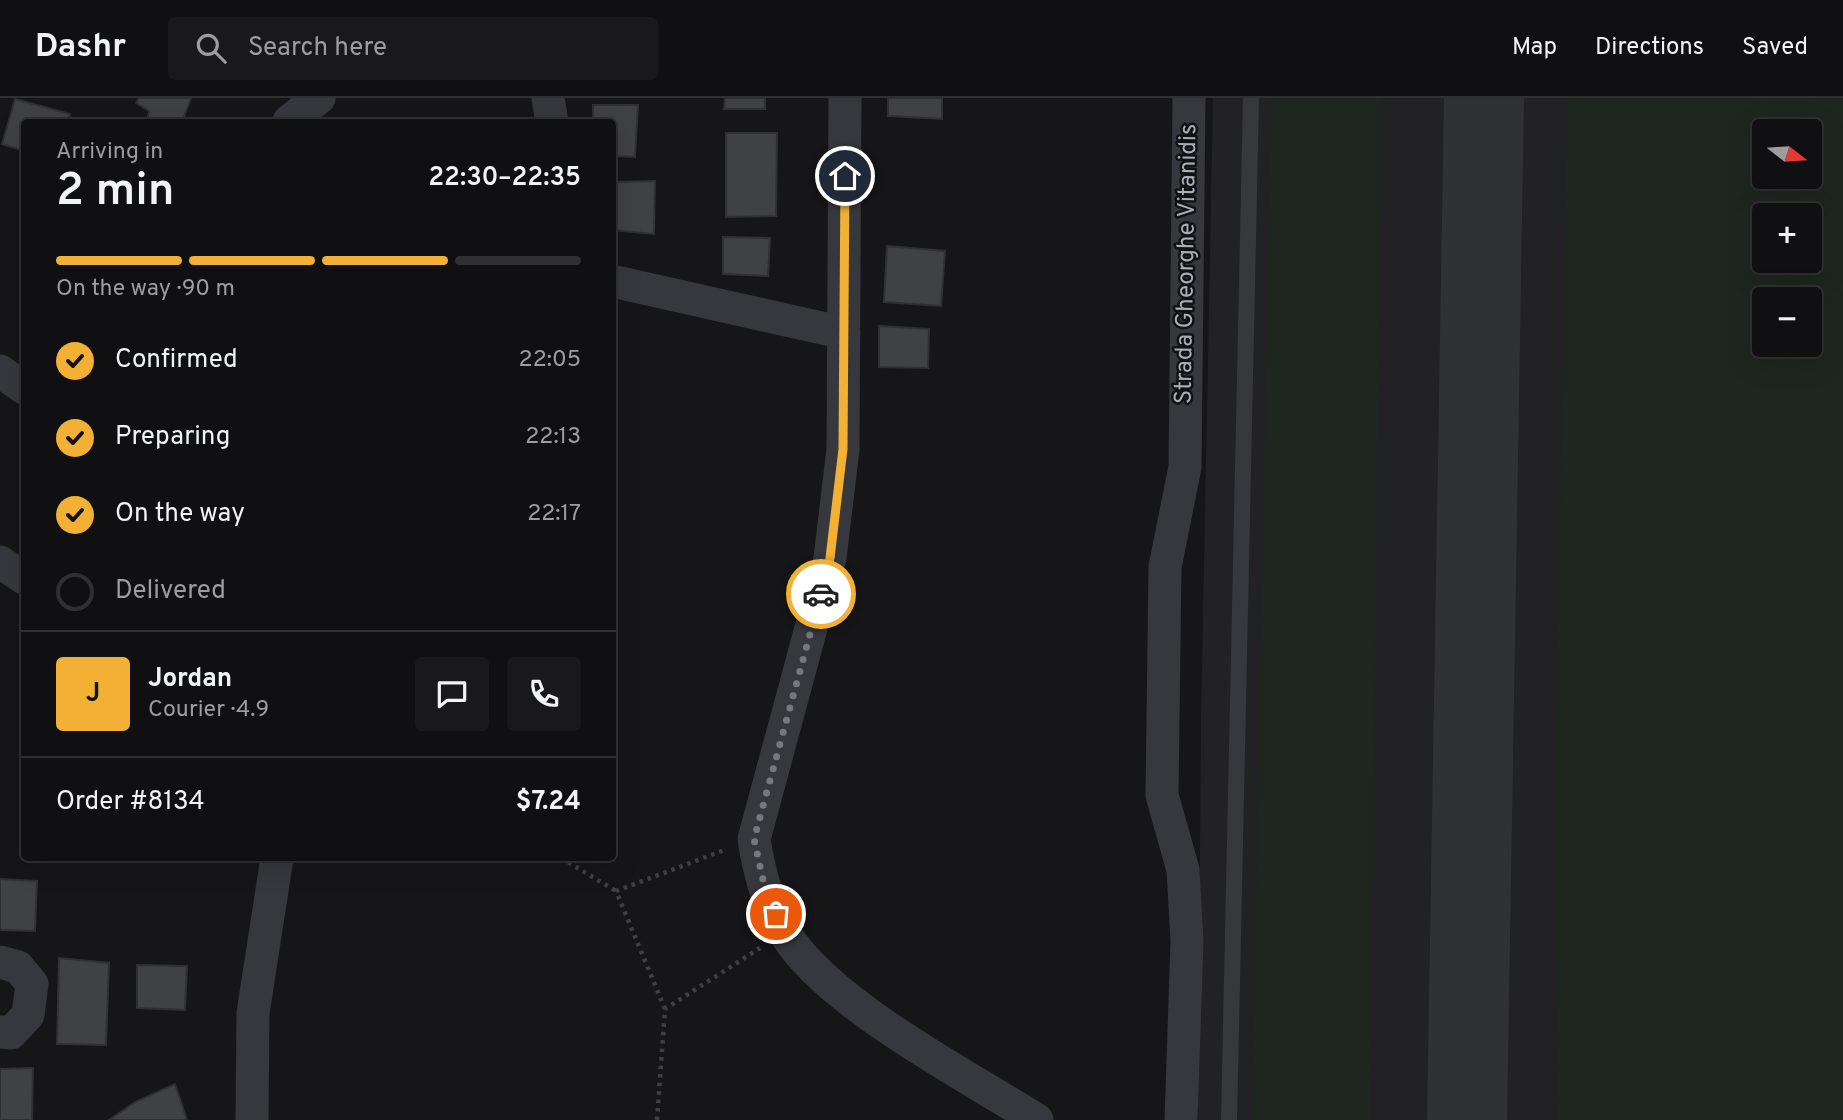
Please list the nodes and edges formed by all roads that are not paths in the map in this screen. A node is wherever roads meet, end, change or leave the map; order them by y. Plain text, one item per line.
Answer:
1 (318, 98) edge
2 (548, 98) edge
3 (845, 98) edge
4 (1189, 98) edge
5 (1251, 98) edge
6 (292, 119) edge
7 (552, 119) edge
8 (616, 282) edge
9 (844, 333) junction
10 (0, 372) edge
11 (21, 386) edge
12 (0, 562) edge
13 (21, 576) edge
14 (276, 861) edge
15 (0, 962) edge
16 (0, 1032) edge
17 (252, 1120) edge
18 (1037, 1120) edge
19 (1181, 1120) edge
20 (1229, 1120) edge

1 - 6 street
2 - 7 street
3 - 9 street
4 - 19 street, Strada Gheorghe Vitanidis
5 - 20 lane
8 - 9 street
9 - 18 street
10 - 11 street
12 - 13 street
14 - 17 street
15 - 16 street

